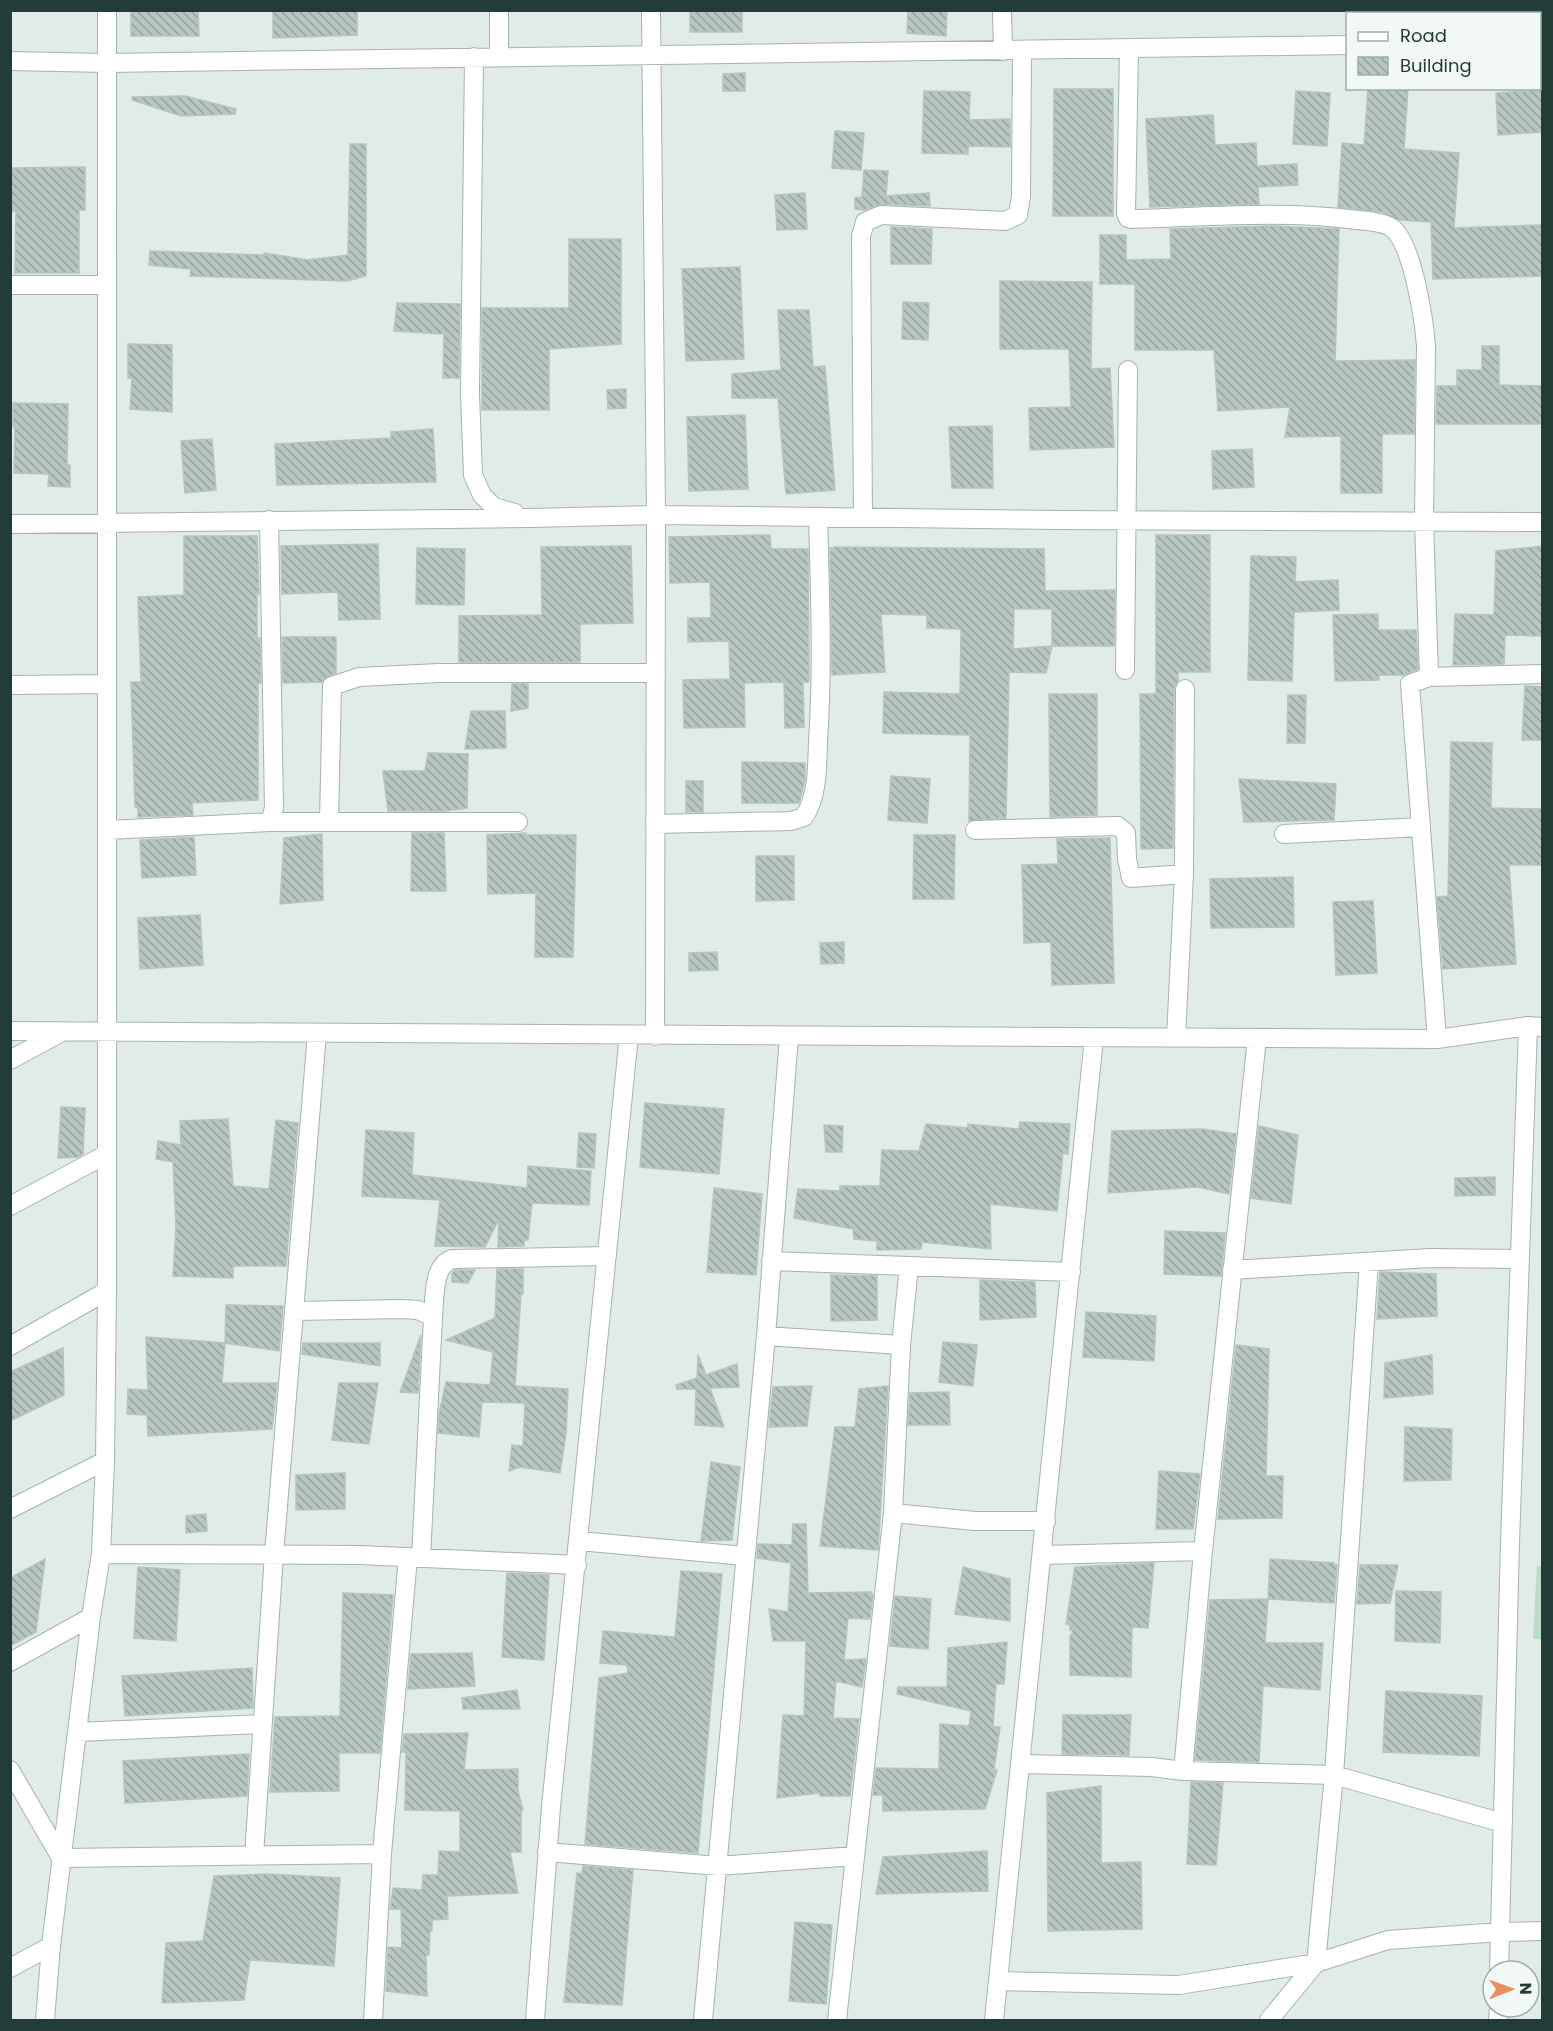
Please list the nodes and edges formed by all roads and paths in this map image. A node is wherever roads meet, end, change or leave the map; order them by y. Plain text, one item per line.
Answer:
1 (107, 10) edge
2 (499, 10) edge
3 (651, 10) edge
4 (1002, 10) edge
5 (1346, 45) edge
6 (1129, 48) junction
7 (1022, 50) junction
8 (1003, 51) junction
9 (651, 55) junction
10 (474, 57) junction
11 (499, 57) junction
12 (10, 61) edge
13 (107, 63) junction
14 (10, 285) edge
15 (107, 285) junction
16 (1128, 370) dead end
17 (656, 515) junction
18 (818, 517) junction
19 (863, 517) junction
20 (529, 518) junction
21 (1126, 519) junction
22 (269, 520) junction
23 (1424, 521) junction
24 (107, 522) junction
25 (1542, 522) edge
26 (10, 524) edge
27 (1125, 670) dead end
28 (656, 673) junction
29 (1542, 674) edge
30 (1429, 677) junction
31 (107, 684) junction
32 (10, 685) edge
33 (1185, 688) dead end
34 (270, 822) junction
35 (329, 822) junction
36 (518, 822) dead end
37 (655, 824) junction
38 (1420, 827) junction
39 (107, 830) junction
40 (975, 830) dead end
41 (1284, 834) dead end
42 (1184, 874) junction
43 (1535, 1026) edge
44 (10, 1031) edge
45 (64, 1032) junction
46 (106, 1032) junction
47 (317, 1033) junction
48 (629, 1035) junction
49 (655, 1035) junction
50 (789, 1036) junction
51 (1094, 1038) junction
52 (1176, 1038) junction
53 (1257, 1038) junction
54 (1437, 1039) junction
55 (10, 1060) edge
56 (107, 1154) junction
57 (10, 1206) edge
58 (607, 1256) junction
59 (1520, 1259) junction
60 (771, 1261) junction
61 (1370, 1262) junction
62 (909, 1266) junction
63 (1232, 1270) junction
64 (1071, 1272) junction
65 (107, 1291) junction
66 (294, 1311) junction
67 (433, 1317) junction
68 (766, 1336) junction
69 (901, 1345) junction
70 (10, 1346) edge
71 (105, 1461) junction
72 (10, 1509) edge
73 (893, 1513) junction
74 (1046, 1521) junction
75 (579, 1541) junction
76 (1203, 1551) junction
77 (101, 1554) junction
78 (274, 1554) junction
79 (1042, 1555) junction
80 (745, 1556) junction
81 (414, 1557) junction
82 (576, 1564) junction
83 (91, 1617) junction
84 (10, 1662) edge
85 (262, 1724) junction
86 (77, 1732) junction
87 (1021, 1764) junction
88 (1184, 1772) junction
89 (12, 1775) edge
90 (1334, 1775) junction
91 (1503, 1823) junction
92 (548, 1852) junction
93 (382, 1854) junction
94 (254, 1856) junction
95 (855, 1856) junction
96 (61, 1858) junction
97 (718, 1866) junction
98 (1542, 1931) edge
99 (1500, 1932) junction
100 (51, 1946) junction
101 (1500, 1959) edge
102 (1316, 1963) junction
103 (10, 1968) edge
104 (999, 1981) junction
105 (45, 2020) edge
106 (373, 2020) edge
107 (535, 2020) edge
108 (703, 2020) edge
109 (837, 2020) edge
110 (994, 2020) edge
111 (1269, 2020) edge

1 - 13 street
2 - 11 street
3 - 9 street
4 - 8 street
5 - 6 street
6 - 7 street
6 - 23 street
7 - 8 street
7 - 19 street
8 - 9 street
9 - 11 street
9 - 17 street
10 - 11 street
10 - 13 street
10 - 20 street
12 - 13 street
13 - 15 street
14 - 15 street
15 - 24 street
16 - 21 street
17 - 18 street
17 - 20 street
17 - 28 street
18 - 19 street
18 - 37 street
19 - 21 street
20 - 22 street
21 - 23 street
21 - 27 street
22 - 24 street
22 - 34 street
23 - 25 street
23 - 30 street
24 - 26 street
24 - 31 street
28 - 35 street
28 - 37 street
29 - 30 street
30 - 38 street
31 - 32 street
31 - 39 street
33 - 42 street
34 - 35 street
34 - 39 street
35 - 36 street
37 - 49 street
38 - 41 street
38 - 54 street
39 - 46 street
40 - 42 street
42 - 52 street
43 - 54 street
43 - 59 street
44 - 45 street
45 - 46 street
45 - 55 street
46 - 47 street
46 - 56 street
47 - 48 street
47 - 66 street
48 - 49 street
48 - 58 street
49 - 50 street
50 - 51 street
50 - 60 street
51 - 52 street
51 - 64 street
52 - 53 street
53 - 54 street
53 - 63 street
56 - 57 street
56 - 65 street
58 - 67 street
58 - 75 street
59 - 61 street
59 - 91 street
60 - 62 street
60 - 68 street
61 - 63 street
61 - 90 street
62 - 64 street
62 - 69 street
63 - 76 street
64 - 74 street
65 - 70 street
65 - 71 street
66 - 67 street
66 - 78 street
67 - 81 street
68 - 69 street
68 - 80 street
69 - 73 street
71 - 72 street
71 - 77 street
73 - 74 street
73 - 95 street
74 - 79 street
75 - 80 street
75 - 82 street
76 - 79 street
76 - 88 street
77 - 78 street
77 - 83 street
78 - 81 street
78 - 85 street
79 - 87 street
80 - 97 street
81 - 82 street
81 - 93 street
82 - 92 street
83 - 84 street
83 - 86 street
85 - 86 street
85 - 94 street
86 - 96 street
87 - 88 street
87 - 104 street
88 - 90 street
89 - 96 street
90 - 91 street
90 - 102 street
91 - 99 street
92 - 97 street
92 - 107 street
93 - 94 street
93 - 106 street
94 - 96 street
95 - 97 street
95 - 109 street
96 - 100 street
97 - 108 street
98 - 99 street
99 - 101 street
99 - 102 street
100 - 103 street
100 - 105 street
102 - 104 street
102 - 111 street
104 - 110 street

